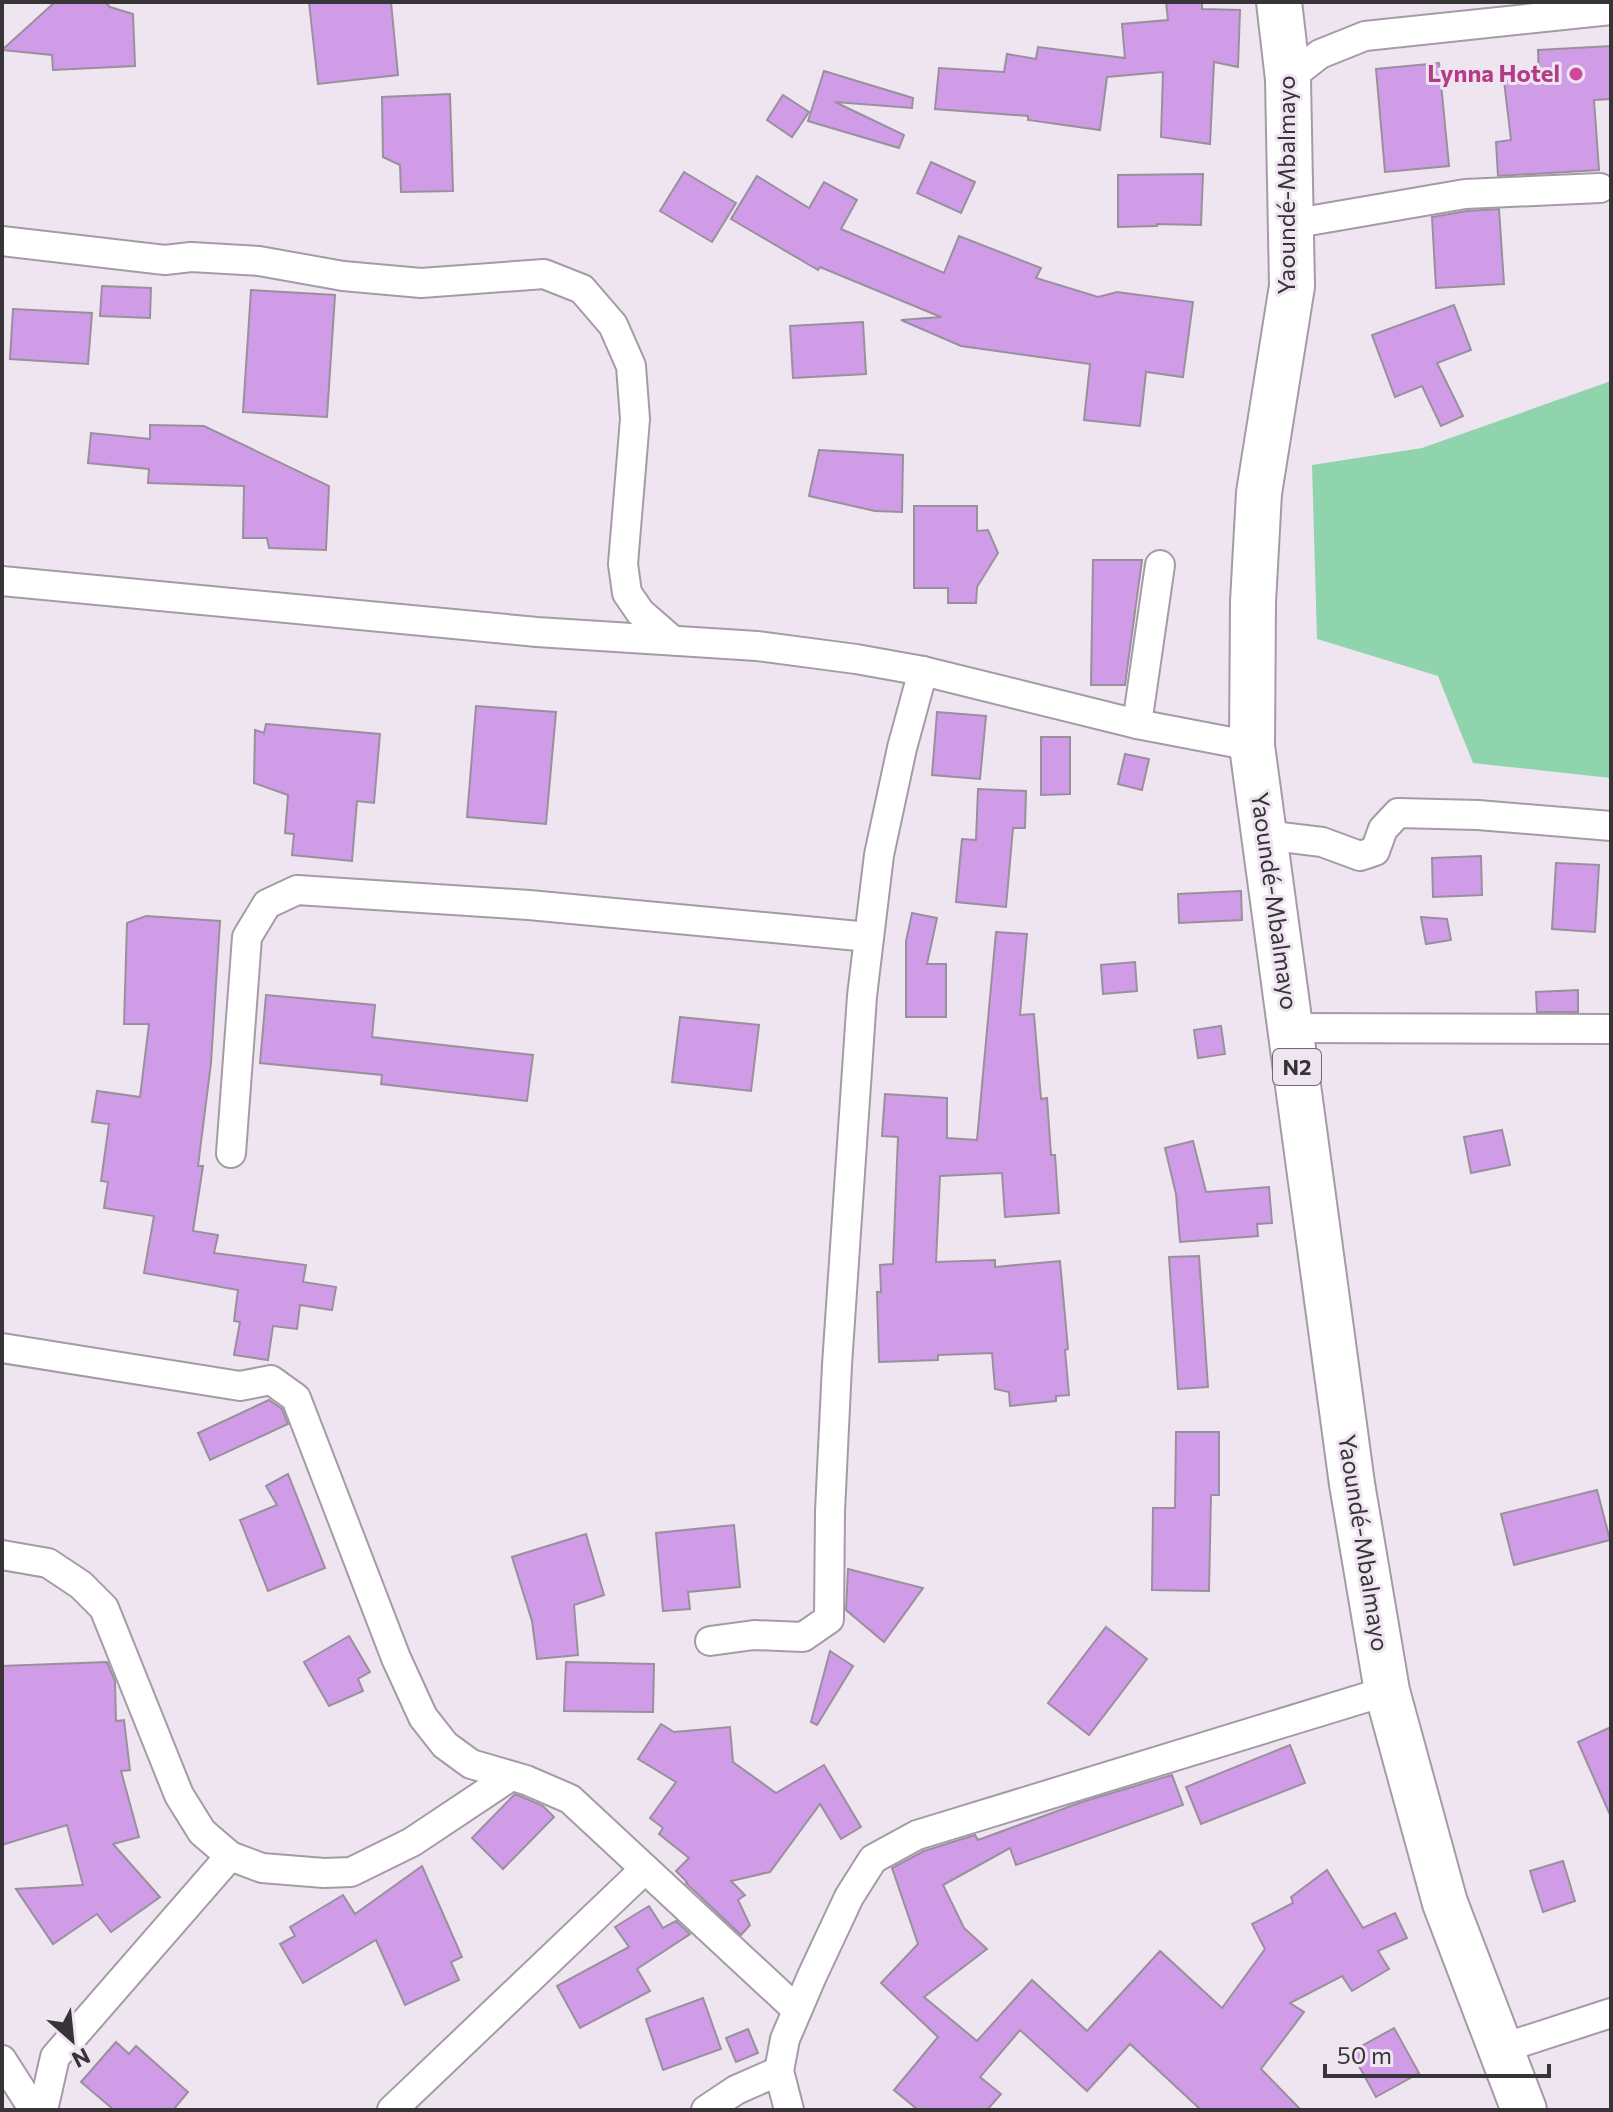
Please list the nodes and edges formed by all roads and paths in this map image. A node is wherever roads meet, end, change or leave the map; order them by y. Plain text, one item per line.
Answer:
1 (1279, 2) edge
2 (1611, 10) edge
3 (1288, 79) junction
4 (1600, 188) dead end
5 (1291, 224) junction
6 (2, 241) edge
7 (1160, 565) dead end
8 (2, 581) edge
9 (672, 640) junction
10 (923, 671) junction
11 (1137, 724) junction
12 (1252, 746) junction
13 (1611, 826) edge
14 (1264, 835) junction
15 (869, 937) junction
16 (1292, 1028) junction
17 (1611, 1029) edge
18 (231, 1153) dead end
19 (2, 1348) edge
20 (2, 1555) edge
21 (710, 1641) dead end
22 (1387, 1691) junction
23 (511, 1776) junction
24 (230, 1856) junction
25 (645, 1869) junction
26 (797, 2010) junction
27 (1611, 2013) edge
28 (1500, 2049) junction
29 (2, 2060) edge
30 (779, 2071) junction
31 (34, 2110) edge
32 (43, 2110) edge
33 (392, 2110) edge
34 (706, 2110) edge
35 (789, 2110) edge
36 (1524, 2110) edge

1 - 3 highway, Yaoundé-Mbalmayo / N2
2 - 3 street
3 - 5 highway, Yaoundé-Mbalmayo / N2
4 - 5 street
5 - 12 highway, Yaoundé-Mbalmayo / N2
6 - 9 street
7 - 11 street
8 - 9 street
9 - 10 street
10 - 11 street
10 - 15 street
11 - 12 street
12 - 14 highway, Yaoundé-Mbalmayo / N2
13 - 14 street
14 - 16 highway, Yaoundé-Mbalmayo / N2
15 - 18 street
15 - 21 street
16 - 17 street
16 - 22 highway, Yaoundé-Mbalmayo / N2
19 - 23 street
20 - 24 street
22 - 26 street
22 - 28 highway, Yaoundé-Mbalmayo / N2
23 - 24 street
23 - 25 street
24 - 32 street
25 - 26 street
25 - 33 street
26 - 30 street
27 - 28 street
28 - 36 highway, Yaoundé-Mbalmayo / N2
29 - 31 street
30 - 34 street
30 - 35 street

